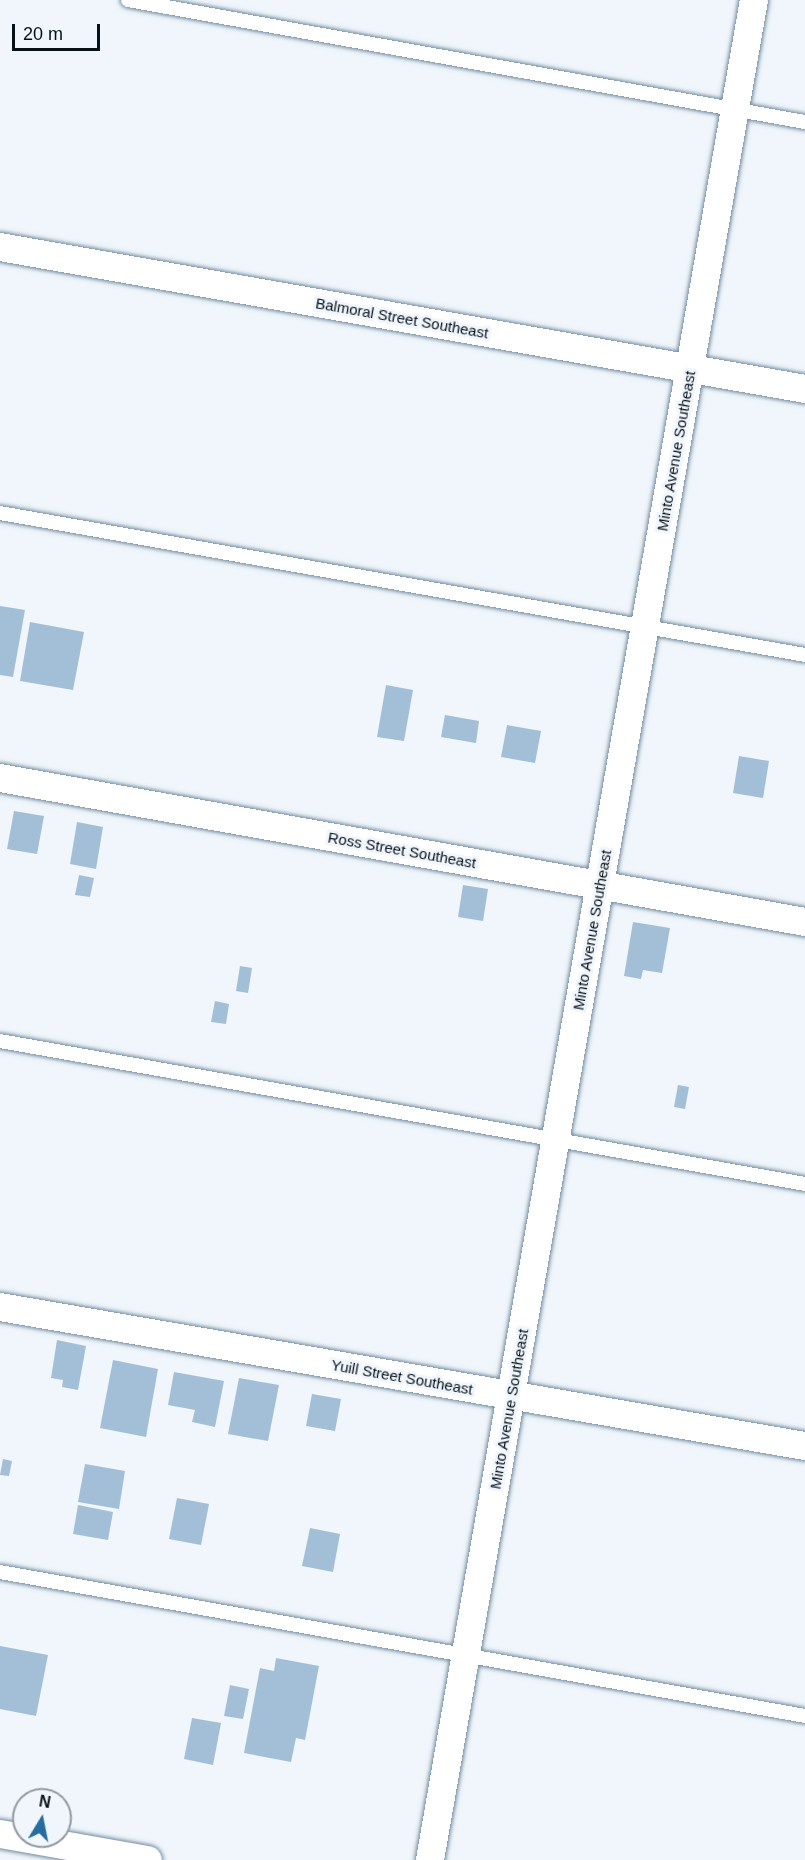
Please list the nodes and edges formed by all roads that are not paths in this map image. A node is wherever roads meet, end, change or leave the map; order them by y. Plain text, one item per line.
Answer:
1 (128, 0) edge
2 (754, 0) edge
3 (735, 110) junction
4 (805, 122) edge
5 (0, 248) edge
6 (690, 369) junction
7 (805, 389) edge
8 (0, 513) edge
9 (645, 627) junction
10 (805, 655) edge
11 (0, 778) edge
12 (600, 885) junction
13 (805, 922) edge
14 (0, 1041) edge
15 (556, 1140) junction
16 (805, 1184) edge
17 (0, 1307) edge
18 (511, 1395) junction
19 (805, 1446) edge
20 (0, 1572) edge
21 (466, 1655) junction
22 (805, 1716) edge
23 (0, 1834) edge
24 (148, 1860) edge
25 (430, 1860) edge

1 - 3 lane
2 - 3 street, Minto Avenue Southeast
3 - 4 lane
3 - 6 street, Minto Avenue Southeast
5 - 6 street, Balmoral Street Southeast
6 - 7 street, Balmoral Street Southeast
6 - 9 street, Minto Avenue Southeast
8 - 9 lane
9 - 10 lane
9 - 12 street, Minto Avenue Southeast
11 - 12 street, Ross Street Southeast
12 - 13 street, Ross Street Southeast
12 - 15 street, Minto Avenue Southeast
14 - 15 lane
15 - 16 lane
15 - 18 street, Minto Avenue Southeast
17 - 18 street, Yuill Street Southeast
18 - 19 street, Yuill Street Southeast
18 - 21 street, Minto Avenue Southeast
20 - 21 lane
21 - 22 lane
21 - 25 street, Minto Avenue Southeast
23 - 24 street

